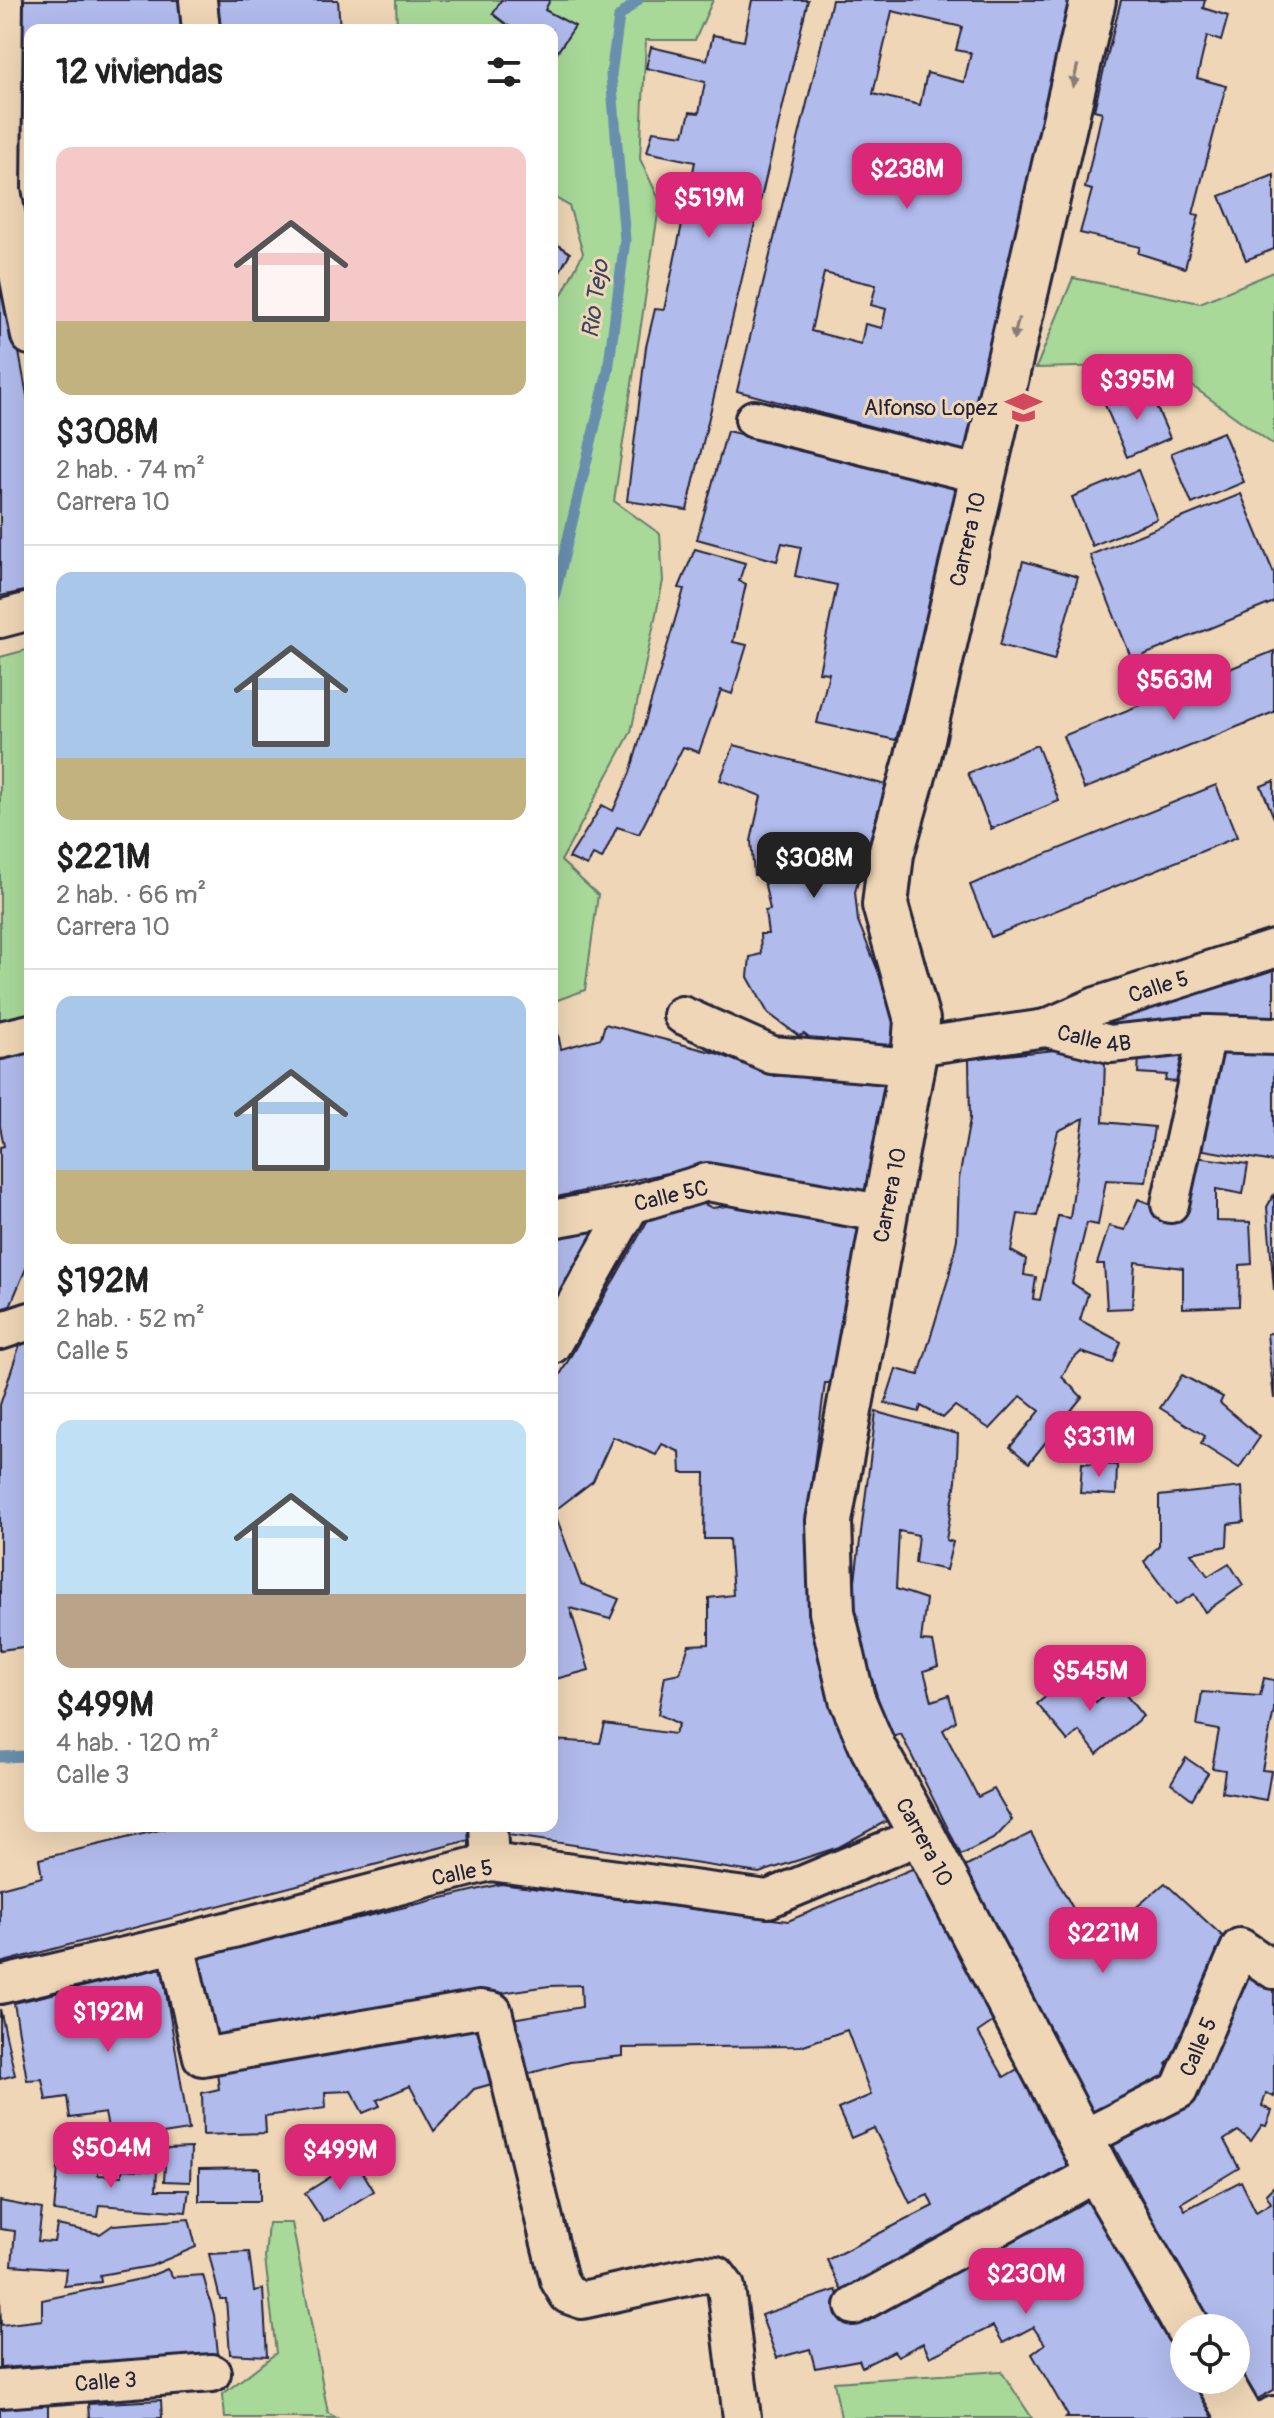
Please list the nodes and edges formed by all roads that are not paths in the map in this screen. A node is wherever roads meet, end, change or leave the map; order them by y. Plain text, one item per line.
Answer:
1 (4, 0) edge
2 (198, 0) edge
3 (1093, 0) edge
4 (200, 24) edge
5 (11, 193) edge
6 (24, 291) edge
7 (754, 419) dead end
8 (982, 475) junction
9 (24, 613) edge
10 (0, 619) edge
11 (1274, 949) edge
12 (682, 1015) dead end
13 (1046, 1028) junction
14 (24, 1034) edge
15 (1207, 1034) junction
16 (1274, 1036) edge
17 (0, 1040) edge
18 (914, 1057) junction
19 (1170, 1204) dead end
20 (631, 1205) junction
21 (886, 1214) junction
22 (558, 1218) edge
23 (558, 1334) edge
24 (488, 1832) edge
25 (922, 1835) junction
26 (490, 1862) junction
27 (176, 1944) junction
28 (1274, 1970) edge
29 (0, 1985) edge
30 (1089, 2156) junction
31 (854, 2306) dead end
32 (1180, 2314) edge
33 (212, 2373) dead end
34 (0, 2389) edge
35 (1227, 2394) edge
36 (70, 2402) edge
37 (1274, 2415) edge
38 (742, 2418) edge
39 (1241, 2418) edge
40 (1269, 2418) edge

1 - 5 street
2 - 4 street
3 -> 8 street, Carrera 10
5 - 6 street
7 - 8 street
8 - 18 street, Carrera 10
9 - 10 street
11 - 13 street, Calle 5
12 - 18 street, Calle 4B
13 - 15 street, Calle 4B
13 - 18 street, Calle 4B
14 - 17 street
15 - 16 street, Calle 4B
15 - 19 street
18 - 21 street, Carrera 10
20 - 21 street, Calle 5C
20 - 22 street, Calle 5C
20 - 23 street
21 - 25 street, Carrera 10
24 - 26 street
25 - 26 street, Calle 5
25 - 30 street, Carrera 10
26 - 27 street, Calle 5
27 - 29 street, Calle 5
27 - 38 street
28 - 30 street, Calle 5
30 - 31 street, Calle 5
30 - 32 street, Carrera 10
33 - 36 street, Calle 3
34 - 36 street, Calle 3
35 - 39 street
37 - 40 street

